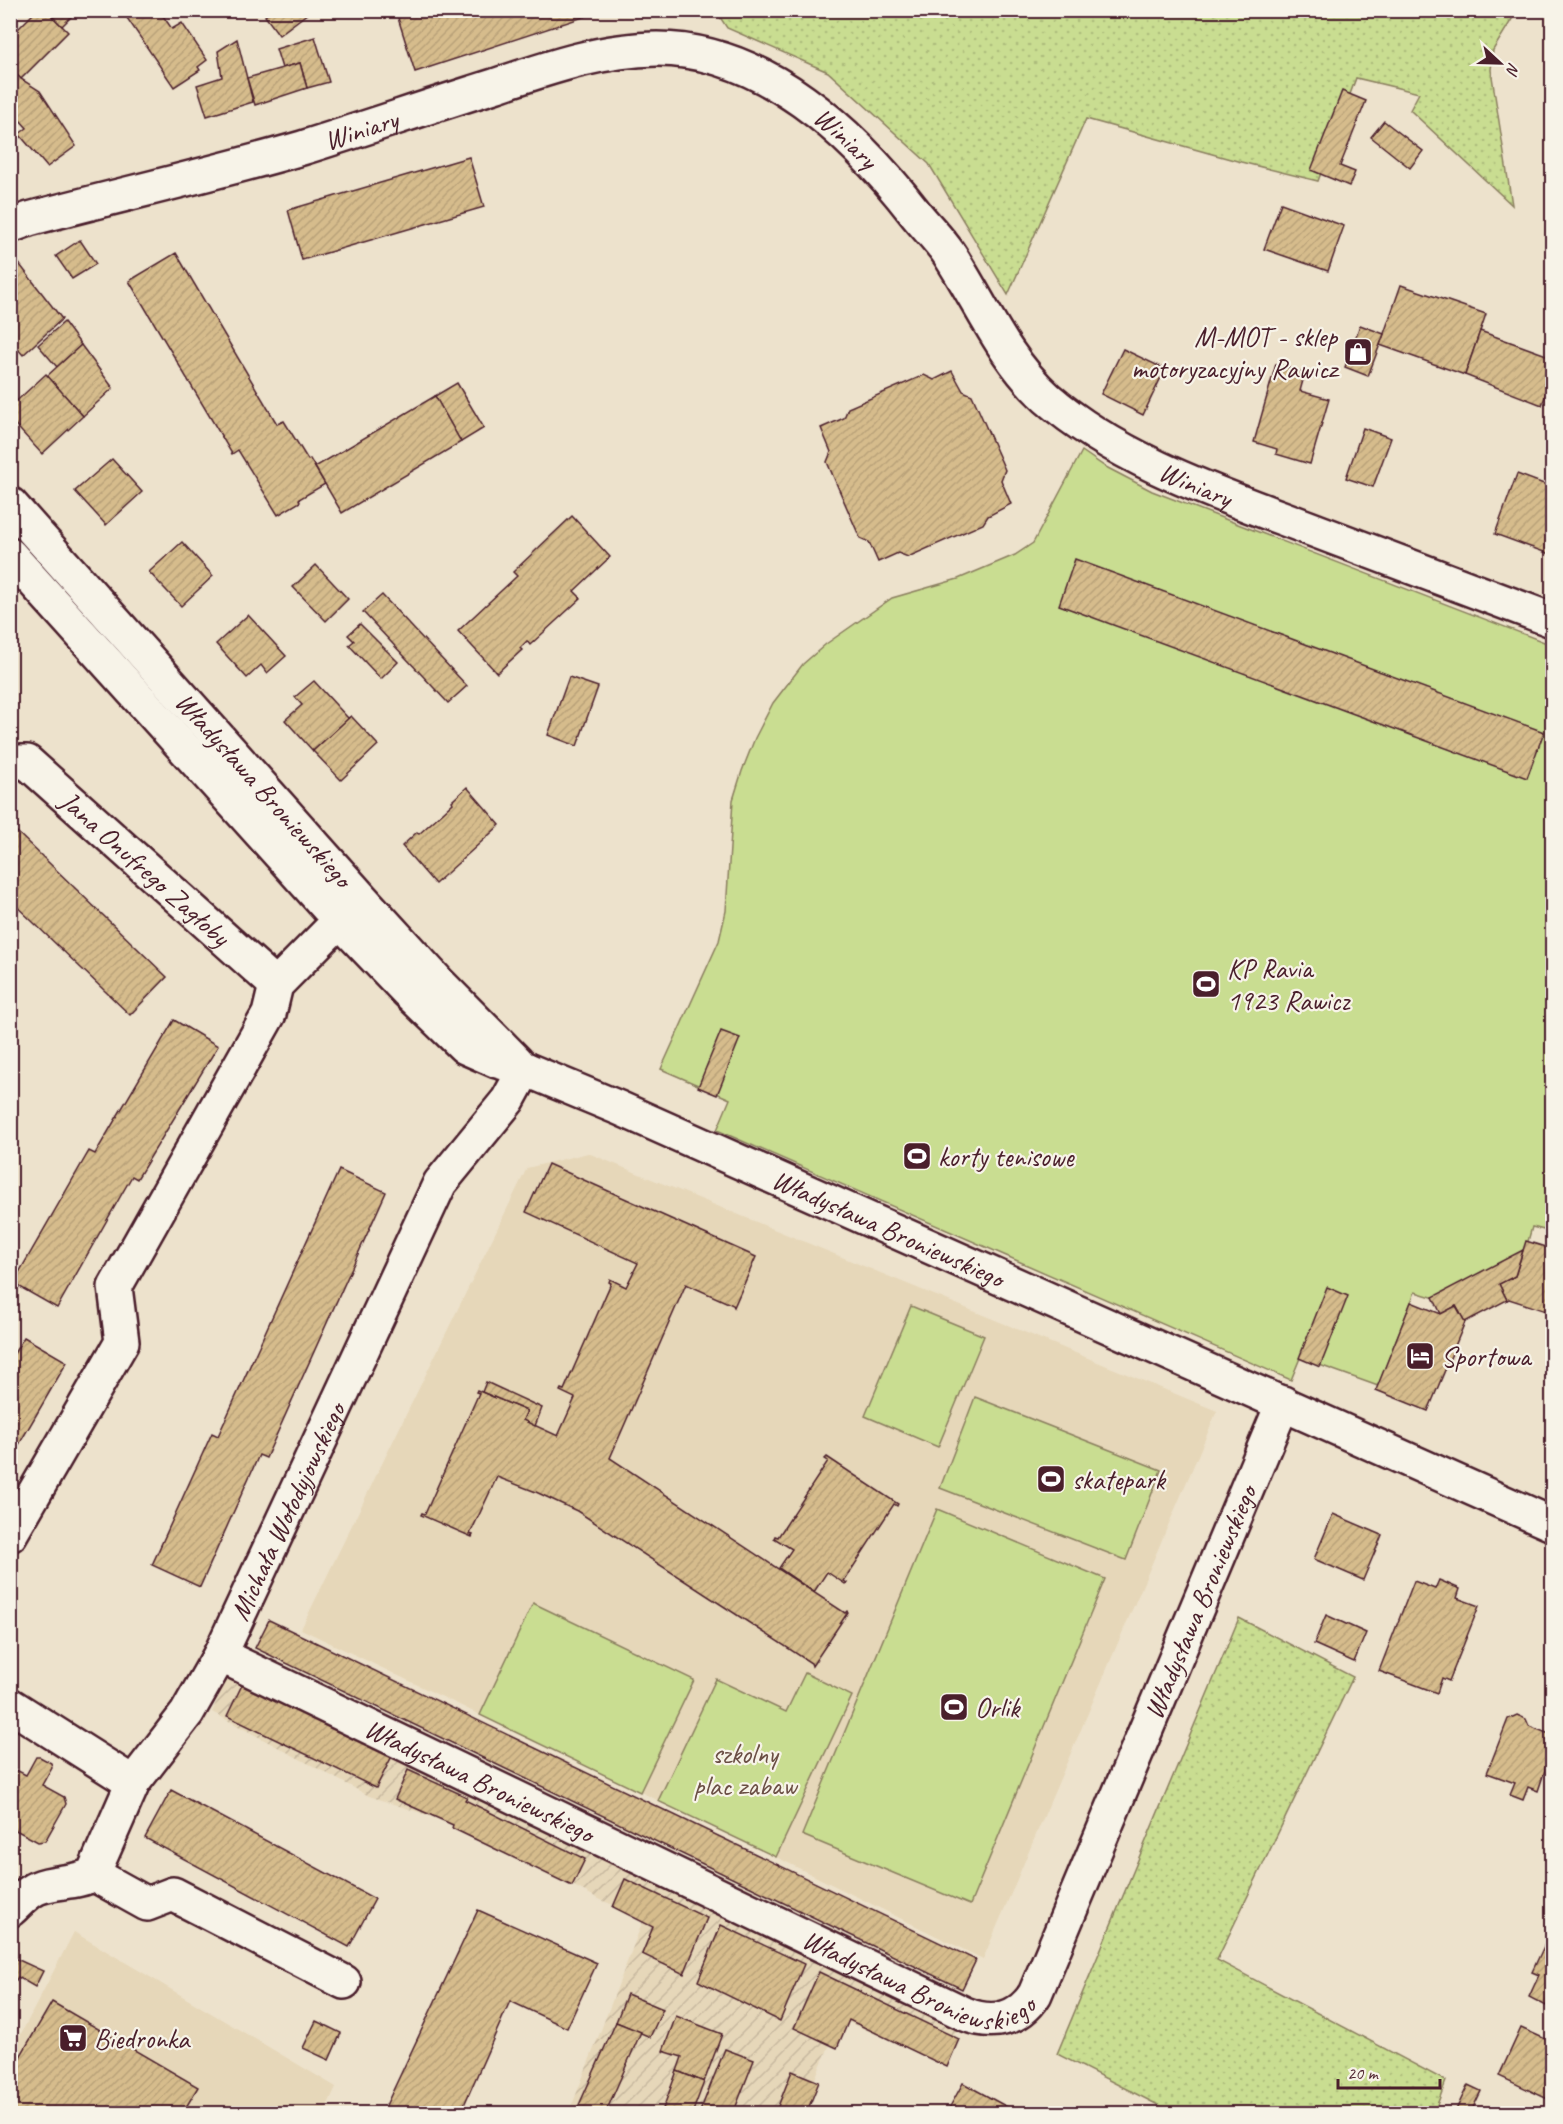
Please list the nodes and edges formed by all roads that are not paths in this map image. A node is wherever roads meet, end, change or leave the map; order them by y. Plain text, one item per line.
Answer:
1 (10, 226) edge
2 (10, 504) edge
3 (10, 555) edge
4 (1552, 620) edge
5 (10, 762) edge
6 (351, 909) junction
7 (276, 985) junction
8 (525, 1069) junction
9 (1283, 1403) junction
10 (1552, 1524) edge
11 (10, 1535) edge
12 (220, 1655) junction
13 (10, 1705) edge
14 (134, 1784) junction
15 (93, 1874) junction
16 (10, 1910) edge
17 (344, 1982) dead end

1 - 4 street, Winiary
2 - 6 street, Władysława Broniewskiego
3 - 6 street, Władysława Broniewskiego
5 - 7 street, Jana Onufrego Zagłoby
6 - 7 street
6 - 8 street, Władysława Broniewskiego
7 - 11 street
8 - 9 street, Władysława Broniewskiego
8 - 12 street, Michała Wołodyjowskiego
9 - 10 street, Władysława Broniewskiego
9 - 12 street, Władysława Broniewskiego
12 - 14 street, Michała Wołodyjowskiego
13 - 14 street
14 - 15 street, Michała Wołodyjowskiego
15 - 16 street
15 - 17 street

